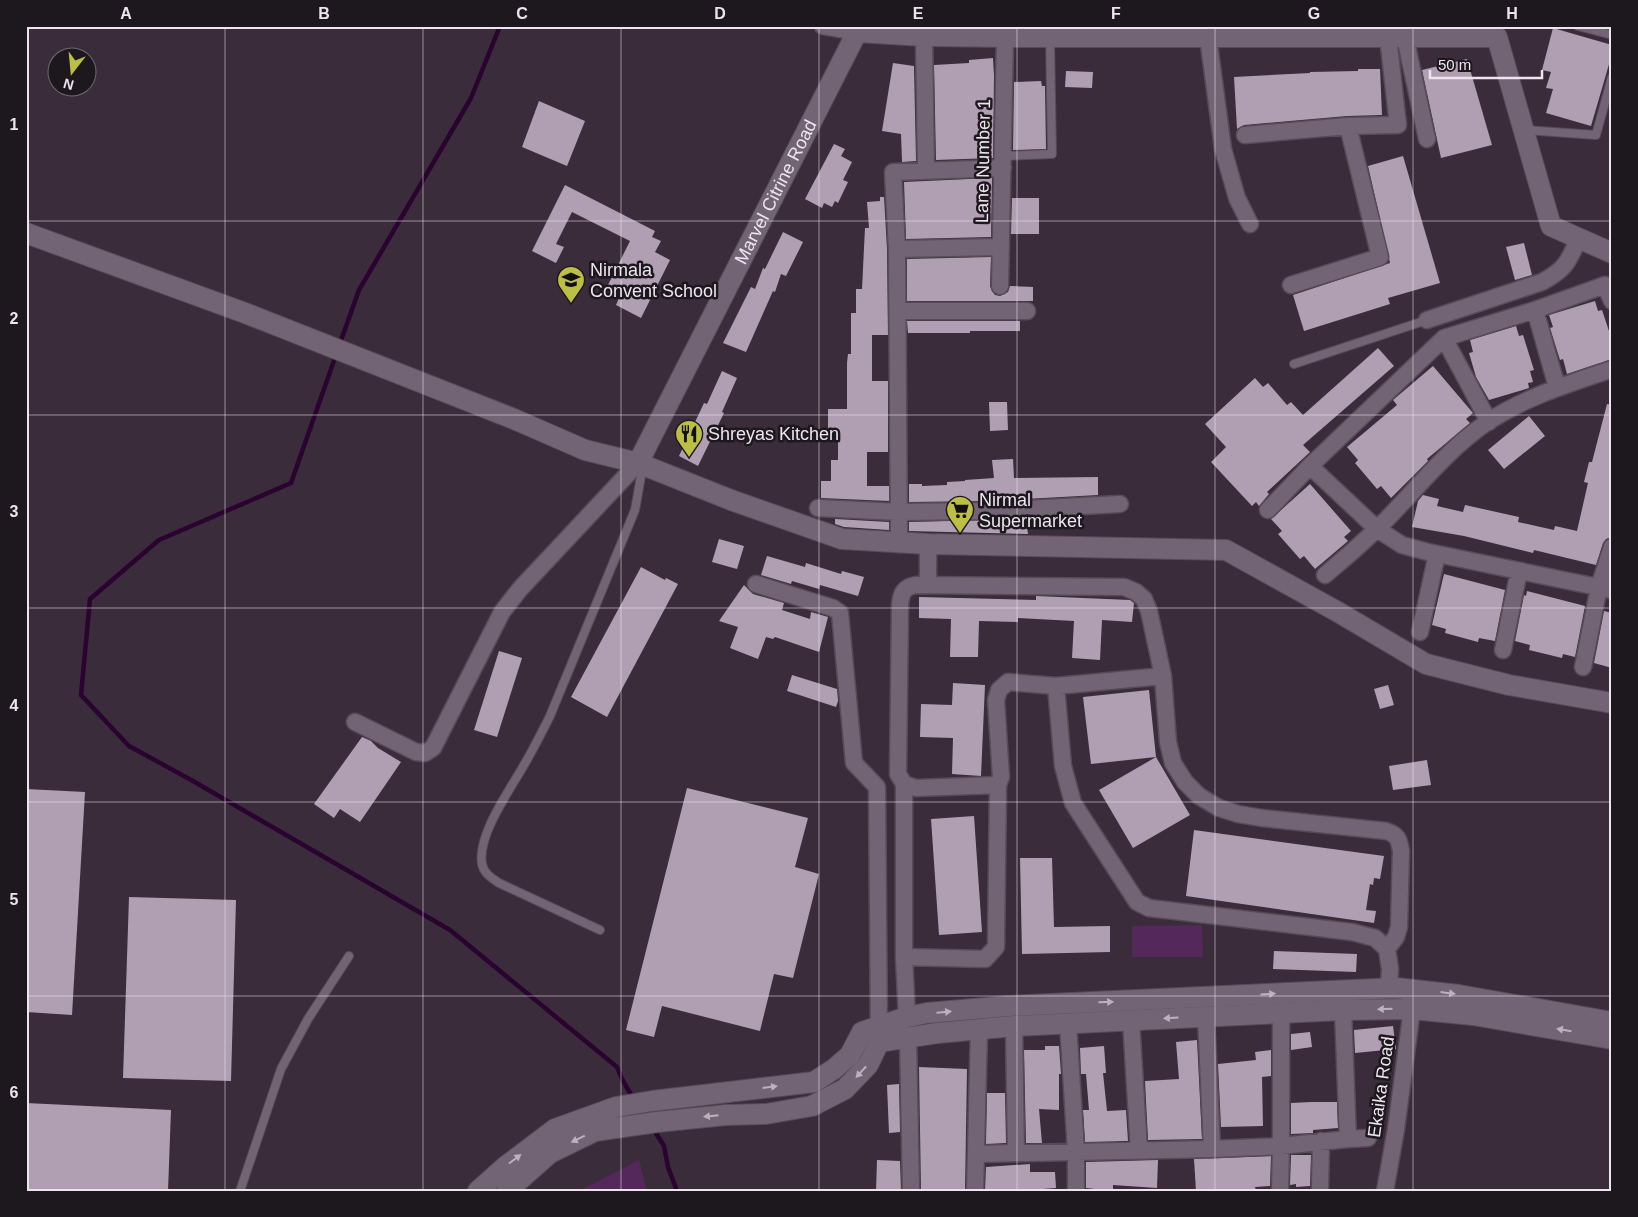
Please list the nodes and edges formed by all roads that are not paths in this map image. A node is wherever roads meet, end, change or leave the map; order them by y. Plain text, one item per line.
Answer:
1 (823, 26) edge
2 (1578, 26) edge
3 (857, 32) junction
4 (1239, 32) edge
5 (1316, 32) edge
6 (1499, 32) edge
7 (1008, 34) edge
8 (1612, 35) edge
9 (924, 36) junction
10 (1050, 37) junction
11 (1208, 37) junction
12 (1397, 37) junction
13 (1612, 77) edge
14 (1348, 126) junction
15 (1524, 130) junction
16 (1245, 135) dead end
17 (1427, 138) dead end
18 (1003, 162) junction
19 (926, 170) junction
20 (1250, 224) dead end
21 (26, 233) edge
22 (1580, 238) junction
23 (1001, 247) junction
24 (897, 249) junction
25 (1612, 253) edge
26 (1291, 285) dead end
27 (1000, 286) dead end
28 (1612, 301) edge
29 (1535, 310) junction
30 (898, 311) junction
31 (1027, 311) dead end
32 (1427, 320) joint
33 (1444, 338) junction
34 (1294, 364) dead end
35 (1612, 369) edge
36 (1557, 387) junction
37 (1489, 422) junction
38 (637, 464) junction
39 (1310, 466) junction
40 (1120, 504) dead end
41 (818, 508) dead end
42 (1268, 510) dead end
43 (899, 512) junction
44 (1377, 529) junction
45 (899, 544) junction
46 (928, 544) junction
47 (1612, 547) edge
48 (1437, 554) junction
49 (1519, 571) junction
50 (1326, 575) dead end
51 (756, 584) dead end
52 (928, 585) junction
53 (1605, 589) edge
54 (1420, 632) dead end
55 (1503, 650) dead end
56 (1583, 667) dead end
57 (1162, 676) junction
58 (1056, 686) junction
59 (1612, 703) edge
60 (355, 722) dead end
61 (904, 784) junction
62 (998, 785) junction
63 (600, 930) dead end
64 (1388, 949) junction
65 (349, 956) dead end
66 (904, 957) junction
67 (1389, 988) junction
68 (1410, 988) junction
69 (1412, 1009) junction
70 (1343, 1010) junction
71 (1280, 1013) junction
72 (1206, 1016) junction
73 (1131, 1020) junction
74 (1612, 1022) edge
75 (1068, 1023) junction
76 (1014, 1026) junction
77 (908, 1027) junction
78 (979, 1029) junction
79 (879, 1034) junction
80 (1612, 1039) edge
81 (660, 1100) junction
82 (667, 1121) junction
83 (1348, 1138) junction
84 (1368, 1138) dead end
85 (1321, 1142) junction
86 (1282, 1146) junction
87 (1212, 1149) junction
88 (1139, 1151) junction
89 (1076, 1152) junction
90 (1016, 1153) junction
91 (976, 1154) junction
92 (1320, 1188) dead end
93 (240, 1191) edge
94 (478, 1191) edge
95 (507, 1191) edge
96 (911, 1191) edge
97 (975, 1191) edge
98 (1076, 1191) edge
99 (1280, 1191) edge
100 (1386, 1191) edge

1 - 3 street
2 - 8 lane
3 - 9 street
3 - 38 street, Marvel Citrine Road
4 - 5 street
4 - 11 street
5 - 12 street
6 - 12 street
6 - 15 street
7 - 9 street
7 - 10 street
7 - 18 street, Lane Number 1
9 - 19 street
10 - 11 street
10 - 18 lane
11 - 20 street
12 - 14 street
12 - 17 street
13 - 15 lane
14 - 16 street
14 - 26 street
15 - 22 street
18 - 19 street
18 - 23 street, Lane Number 1
19 - 24 street
21 - 38 street
22 - 25 street
22 - 32 street
23 - 24 street
23 - 27 street, Lane Number 1
24 - 30 street
28 - 29 street
29 - 33 street
29 - 36 street
30 - 31 street
30 - 43 street
32 - 34 lane
33 - 37 street
33 - 39 street
35 - 36 street
36 - 37 street
37 - 44 street
38 - 45 street
38 - 60 street
38 - 63 lane
39 - 42 street
39 - 44 street
40 - 43 street
41 - 43 street
43 - 45 street
44 - 48 street
44 - 50 street
45 - 46 street
46 - 52 street
46 - 59 street
47 - 53 street
48 - 49 street
48 - 54 street
49 - 53 street
49 - 55 street
51 - 79 street
52 - 57 street
52 - 61 street
53 - 56 street
57 - 58 street
57 - 64 street
58 - 62 street
58 - 64 street
61 - 62 street
61 - 66 street
62 - 66 street
64 - 67 street
65 - 93 lane
66 - 77 street
67 - 68 street
77 -> 67 street
68 - 69 street, Ekaika Road
68 -> 74 street
69 -> 70 street
80 -> 69 street
69 - 100 street, Ekaika Road
70 - 71 street
70 - 83 street
71 - 72 street
71 - 86 street
72 -> 73 street
72 - 87 street
73 - 75 street
73 - 88 street
75 - 76 street
75 - 89 street
76 - 78 street
76 - 90 street
77 - 78 street
77 - 79 street
77 - 96 street
78 - 91 street
81 -> 79 street
79 -> 82 street
81 - 82 street
94 -> 81 street
82 -> 95 street
83 - 84 street
83 - 85 street
85 - 86 street
85 - 92 street
86 - 87 street
86 - 99 street
87 - 88 street
88 - 89 street
89 - 90 street
89 - 98 street
90 - 91 street
91 - 97 street

